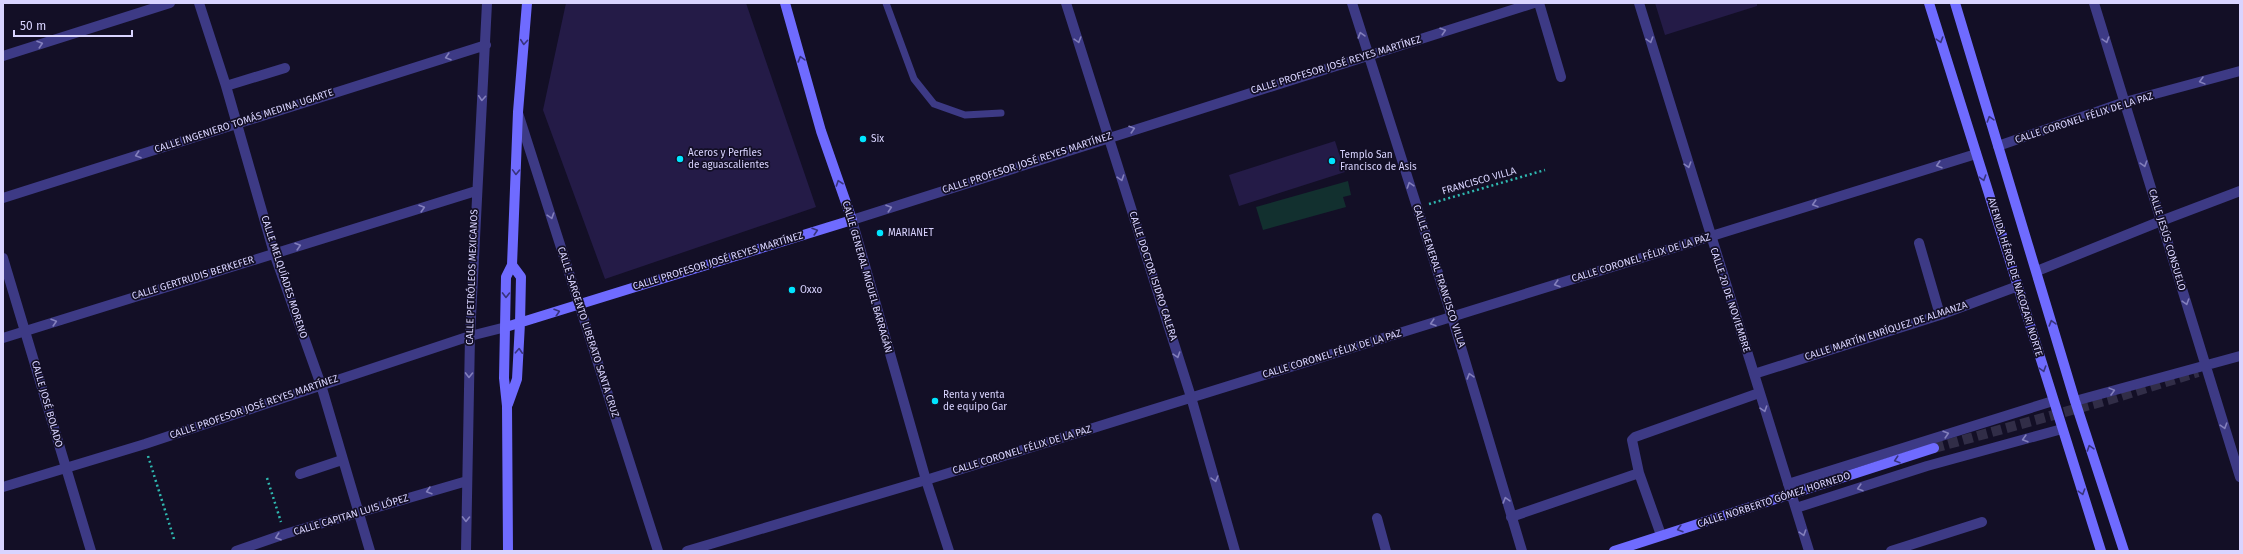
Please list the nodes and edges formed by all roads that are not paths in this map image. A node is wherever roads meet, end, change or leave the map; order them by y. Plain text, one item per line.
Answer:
1 (170, 3) edge
2 (200, 3) edge
3 (487, 3) edge
4 (527, 3) edge
5 (785, 3) edge
6 (886, 3) edge
7 (1066, 3) edge
8 (1352, 3) edge
9 (1534, 3) edge
10 (1539, 3) edge
11 (1638, 3) edge
12 (1929, 3) edge
13 (1955, 3) edge
14 (2094, 3) edge
15 (1512, 6) edge
16 (486, 45) junction
17 (1367, 55) junction
18 (3, 56) edge
19 (285, 68) dead end
20 (2240, 71) edge
21 (1562, 77) dead end
22 (226, 86) junction
23 (2125, 102) junction
24 (518, 112) junction
25 (1001, 113) dead end
26 (237, 123) junction
27 (1108, 137) junction
28 (1998, 146) junction
29 (1976, 154) junction
30 (476, 191) junction
31 (2240, 191) edge
32 (3, 198) edge
33 (852, 220) junction
34 (2161, 221) junction
35 (1710, 236) junction
36 (1919, 243) dead end
37 (274, 253) junction
38 (3, 258) edge
39 (512, 265) junction
40 (2036, 271) junction
41 (2018, 286) junction
42 (579, 305) junction
43 (1940, 315) junction
44 (1452, 317) junction
45 (520, 323) junction
46 (506, 327) junction
47 (26, 330) junction
48 (470, 336) junction
49 (3, 338) edge
50 (2240, 356) edge
51 (2206, 366) junction
52 (1754, 374) junction
53 (321, 385) junction
54 (1758, 393) junction
55 (1191, 397) junction
56 (2053, 401) junction
57 (2075, 402) junction
58 (507, 406) junction
59 (2062, 429) junction
60 (1934, 448) tunnel mouth
61 (342, 460) junction
62 (66, 468) junction
63 (1639, 473) junction
64 (300, 474) dead end
65 (2240, 477) edge
66 (926, 480) junction
67 (467, 481) junction
68 (1788, 484) junction
69 (3, 487) edge
70 (1791, 494) junction
71 (1796, 508) junction
72 (358, 512) junction
73 (1511, 517) junction
74 (1376, 518) dead end
75 (1982, 522) dead end
76 (1661, 535) junction
77 (91, 551) edge
78 (236, 551) edge
79 (370, 551) edge
80 (466, 551) edge
81 (508, 551) edge
82 (658, 551) edge
83 (687, 551) edge
84 (949, 551) edge
85 (1235, 551) edge
86 (1386, 551) edge
87 (1522, 551) edge
88 (1614, 551) edge
89 (1809, 551) edge
90 (1891, 551) edge
91 (2101, 551) edge
92 (2124, 551) edge

18 -> 1 street
2 - 22 street, CALLE MELQUÍADES MORENO
3 - 16 street, CALLE PETRÓLEOS MEXICANOS
4 -> 24 main road
33 -> 5 main road, CALLE GENERAL MIGUEL BARRAGÁN
6 - 25 lane
7 -> 27 street, CALLE DOCTOR ISIDRO CALERA
17 -> 8 street, CALLE GENERAL FRANCISCO VILLA
9 - 15 street, CALLE PROFESOR JOSÉ REYES MARTÍNEZ
10 - 21 street
11 -> 35 street, CALLE 20 DE NOVIEMBRE
12 -> 29 main road, AVENIDA HÉROE DE NACOZARI NORTE
28 -> 13 main road
14 -> 23 street, CALLE JESÚS CONSUELO
17 -> 15 street, CALLE PROFESOR JOSÉ REYES MARTÍNEZ
16 -> 26 street, CALLE INGENIERO TOMÁS MEDINA UGARTE
16 -> 30 street, CALLE PETRÓLEOS MEXICANOS
27 -> 17 street, CALLE PROFESOR JOSÉ REYES MARTÍNEZ
44 -> 17 street, CALLE GENERAL FRANCISCO VILLA
19 - 22 street
20 -> 23 street, CALLE CORONEL FÉLIX DE LA PAZ
22 - 26 street, CALLE MELQUÍADES MORENO
23 - 28 street, CALLE CORONEL FÉLIX DE LA PAZ
23 -> 34 street, CALLE JESÚS CONSUELO
24 -> 39 main road
24 -> 42 street, CALLE SARGENTO LIBERATO SANTA CRUZ
26 -> 32 street, CALLE INGENIERO TOMÁS MEDINA UGARTE
26 - 37 street, CALLE MELQUÍADES MORENO
33 -> 27 street, CALLE PROFESOR JOSÉ REYES MARTÍNEZ
27 -> 55 street, CALLE DOCTOR ISIDRO CALERA
28 - 40 main road
29 -> 35 street, CALLE CORONEL FÉLIX DE LA PAZ
29 -> 41 main road, AVENIDA HÉROE DE NACOZARI NORTE
37 -> 30 street, CALLE GERTRUDIS BERKEFER
30 - 48 street, CALLE PETRÓLEOS MEXICANOS
31 - 34 street
42 -> 33 main road, CALLE PROFESOR JOSÉ REYES MARTÍNEZ
33 - 66 street, CALLE GENERAL MIGUEL BARRAGÁN
34 - 40 street
34 -> 51 street, CALLE JESÚS CONSUELO
35 -> 44 street, CALLE CORONEL FÉLIX DE LA PAZ
35 - 52 street, CALLE 20 DE NOVIEMBRE
36 - 43 street
47 -> 37 street, CALLE GERTRUDIS BERKEFER
37 - 53 street, CALLE MELQUÍADES MORENO
38 - 47 street, CALLE JOSÉ BOLADO
39 - 45 main road
39 -> 46 main road
57 -> 40 main road
41 - 43 street, CALLE MARTÍN ENRÍQUEZ DE ALMANZA
41 -> 56 main road, AVENIDA HÉROE DE NACOZARI NORTE
45 -> 42 main road, CALLE PROFESOR JOSÉ REYES MARTÍNEZ
42 - 82 street, CALLE SARGENTO LIBERATO SANTA CRUZ
43 - 52 street, CALLE MARTÍN ENRÍQUEZ DE ALMANZA
44 -> 55 street, CALLE CORONEL FÉLIX DE LA PAZ
73 -> 44 street, CALLE GENERAL FRANCISCO VILLA
45 - 46 main road, CALLE PROFESOR JOSÉ REYES MARTÍNEZ
58 -> 45 main road
46 - 48 street, CALLE PROFESOR JOSÉ REYES MARTÍNEZ
46 - 58 main road
47 - 49 street, CALLE GERTRUDIS BERKEFER
47 - 62 street, CALLE JOSÉ BOLADO
48 - 53 street, CALLE PROFESOR JOSÉ REYES MARTÍNEZ
48 -> 67 street, CALLE PETRÓLEOS MEXICANOS
50 - 51 street
57 -> 51 street
51 -> 65 street, CALLE JESÚS CONSUELO
52 - 54 street, CALLE 20 DE NOVIEMBRE
53 - 61 street, CALLE MELQUÍADES MORENO
53 - 62 street, CALLE PROFESOR JOSÉ REYES MARTÍNEZ
54 - 63 street
54 -> 68 street, CALLE 20 DE NOVIEMBRE
55 - 66 street, CALLE CORONEL FÉLIX DE LA PAZ
55 -> 85 street, CALLE DOCTOR ISIDRO CALERA
56 - 59 main road, AVENIDA HÉROE DE NACOZARI NORTE
68 -> 56 street, CALLE NORBERTO GÓMEZ HORNEDO
92 -> 57 main road
58 - 81 main road
59 -> 71 street, CALLE NORBERTO GÓMEZ HORNEDO
59 -> 91 main road, AVENIDA HÉROE DE NACOZARI NORTE
60 -> 70 main road, CALLE NORBERTO GÓMEZ HORNEDO
61 - 64 street
61 - 72 street, CALLE MELQUÍADES MORENO
62 - 69 street, CALLE PROFESOR JOSÉ REYES MARTÍNEZ
62 - 77 street, CALLE JOSÉ BOLADO
63 - 73 street
63 - 76 street
66 - 83 street, CALLE CORONEL FÉLIX DE LA PAZ
66 - 84 street, CALLE GENERAL MIGUEL BARRAGÁN
67 -> 72 street, CALLE CAPITAN LUIS LÓPEZ
67 -> 80 street, CALLE PETRÓLEOS MEXICANOS
68 - 70 street, CALLE 20 DE NOVIEMBRE
70 - 71 street, CALLE 20 DE NOVIEMBRE
70 -> 76 main road, CALLE NORBERTO GÓMEZ HORNEDO
71 -> 89 street, CALLE 20 DE NOVIEMBRE
72 -> 78 street, CALLE CAPITAN LUIS LÓPEZ
72 - 79 street, CALLE MELQUÍADES MORENO
73 - 87 street, CALLE GENERAL FRANCISCO VILLA
74 - 86 street
75 - 90 street
76 - 88 main road, CALLE NORBERTO GÓMEZ HORNEDO

